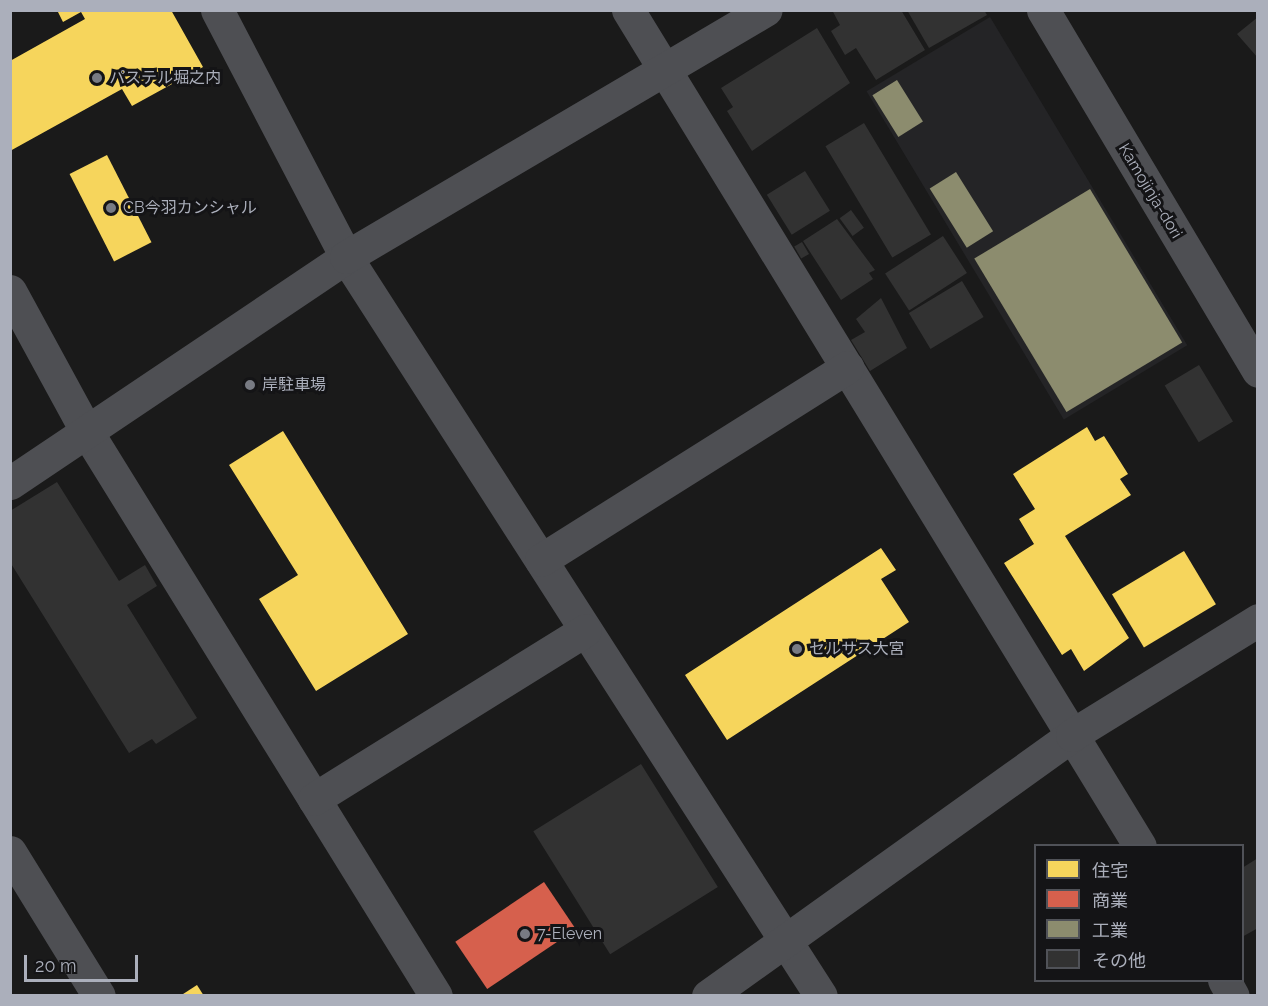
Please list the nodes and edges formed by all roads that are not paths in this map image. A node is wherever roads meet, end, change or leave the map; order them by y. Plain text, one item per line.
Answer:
1 (217, 10) edge
2 (627, 10) edge
3 (766, 10) edge
4 (1043, 10) edge
5 (665, 69) junction
6 (346, 257) junction
7 (10, 291) edge
8 (847, 367) junction
9 (1257, 371) edge
10 (87, 432) junction
11 (10, 483) edge
12 (540, 560) junction
13 (1257, 620) edge
14 (585, 630) junction
15 (1072, 735) junction
16 (314, 800) junction
17 (1139, 844) edge
18 (10, 852) edge
19 (784, 942) junction
20 (1225, 982) edge
21 (99, 996) edge
22 (436, 996) edge
23 (708, 996) edge
24 (821, 996) edge
25 (1233, 996) edge

1 - 6 street
2 - 5 street
3 - 5 street
4 - 9 street, Kamojinja-dori
5 - 6 street
5 - 8 street
6 - 10 street
6 - 12 street
7 - 10 street
8 - 12 street
8 - 15 street
10 - 11 street
10 - 16 street
12 - 14 street
13 - 15 street
14 - 16 street
14 - 19 street
15 - 17 street
15 - 19 street
16 - 22 street
18 - 21 street
19 - 23 street
19 - 24 street
20 - 25 street

